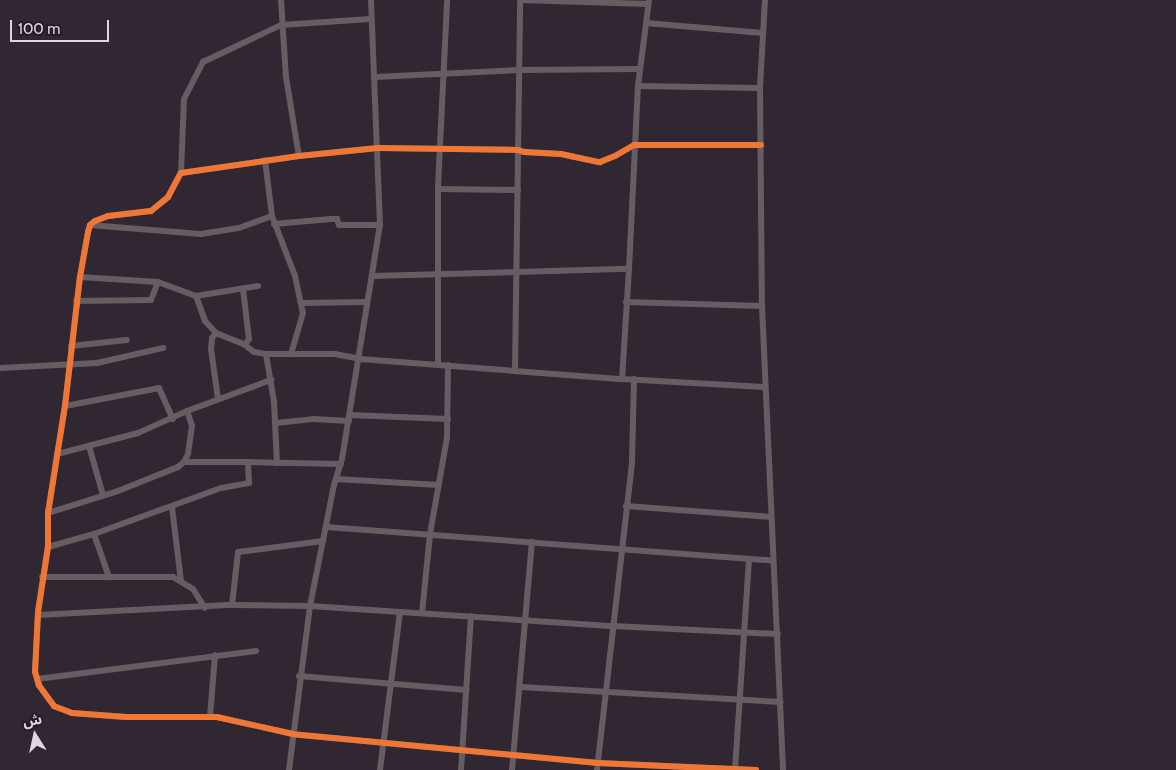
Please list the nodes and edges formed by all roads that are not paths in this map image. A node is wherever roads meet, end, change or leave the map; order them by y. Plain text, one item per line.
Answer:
1 (281, 0) edge
2 (371, 0) edge
3 (447, 0) edge
4 (520, 0) edge
5 (765, 0) edge
6 (648, 2) edge
7 (370, 19) junction
8 (646, 24) junction
9 (281, 25) junction
10 (763, 33) junction
11 (640, 69) junction
12 (518, 70) junction
13 (443, 72) junction
14 (375, 77) junction
15 (638, 86) junction
16 (760, 88) junction
17 (634, 145) junction
18 (761, 145) junction
19 (378, 148) junction
20 (440, 149) junction
21 (518, 150) junction
22 (299, 156) junction
23 (265, 160) junction
24 (181, 173) junction
25 (438, 189) junction
26 (518, 190) junction
27 (272, 216) junction
28 (274, 224) junction
29 (90, 225) junction
30 (380, 225) junction
31 (630, 269) junction
32 (517, 272) junction
33 (437, 274) junction
34 (372, 276) junction
35 (80, 277) junction
36 (158, 282) junction
37 (258, 286) dead end
38 (243, 289) junction
39 (196, 296) junction
40 (76, 301) junction
41 (367, 302) junction
42 (626, 302) junction
43 (302, 303) junction
44 (762, 306) junction
45 (216, 333) junction
46 (127, 340) dead end
47 (245, 345) junction
48 (71, 346) junction
49 (163, 348) dead end
50 (266, 354) junction
51 (291, 354) junction
52 (360, 358) junction
53 (438, 364) junction
54 (448, 365) junction
55 (69, 366) junction
56 (0, 368) edge
57 (515, 370) junction
58 (622, 378) junction
59 (634, 379) junction
60 (271, 380) junction
61 (764, 387) junction
62 (218, 399) junction
63 (65, 406) junction
64 (187, 412) junction
65 (350, 418) junction
66 (173, 419) junction
67 (448, 419) junction
68 (276, 423) junction
69 (89, 446) junction
70 (57, 454) junction
71 (184, 462) junction
72 (248, 462) junction
73 (277, 463) junction
74 (342, 464) junction
75 (336, 480) junction
76 (439, 485) junction
77 (103, 496) junction
78 (626, 506) junction
79 (172, 507) junction
80 (48, 513) junction
81 (771, 517) junction
82 (326, 527) junction
83 (94, 534) junction
84 (430, 534) junction
85 (323, 542) junction
86 (532, 542) junction
87 (48, 547) junction
88 (623, 550) junction
89 (749, 559) junction
90 (774, 560) junction
91 (42, 577) junction
92 (109, 577) junction
93 (181, 581) junction
94 (232, 606) junction
95 (310, 606) junction
96 (205, 608) junction
97 (400, 612) junction
98 (422, 613) junction
99 (38, 615) junction
100 (471, 616) junction
101 (527, 621) junction
102 (613, 626) junction
103 (744, 632) junction
104 (778, 634) junction
105 (256, 652) dead end
106 (215, 655) junction
107 (299, 676) junction
108 (37, 679) junction
109 (391, 685) junction
110 (521, 687) junction
111 (466, 690) junction
112 (607, 692) junction
113 (740, 700) junction
114 (781, 702) junction
115 (210, 717) junction
116 (293, 734) junction
117 (384, 742) junction
118 (462, 750) junction
119 (513, 754) junction
120 (597, 767) edge
121 (289, 770) edge
122 (380, 770) edge
123 (461, 770) edge
124 (512, 770) edge
125 (735, 770) edge
126 (756, 770) edge
127 (783, 770) edge

1 - 9 street
2 - 7 street
3 - 13 street
4 - 6 street
4 - 12 street
5 - 10 street
6 - 8 street
7 - 9 street
7 - 14 street
8 - 10 street
8 - 11 street
9 - 22 street
9 - 24 street
10 - 16 street
11 - 12 street
11 - 15 street
12 - 13 street
12 - 21 street
13 - 14 street
13 - 20 street
14 - 19 street
15 - 16 street
15 - 17 street
16 - 18 street
17 - 18 street
17 - 21 street
17 - 31 street
18 - 44 street
19 - 20 street
19 - 22 street
19 - 30 street
20 - 21 street
20 - 25 street
21 - 26 street
22 - 23 street
23 - 24 street
23 - 27 street
24 - 29 street
25 - 26 street
25 - 33 street
26 - 32 street
27 - 28 street
27 - 29 street
28 - 30 street
28 - 43 street
29 - 35 street
30 - 34 street
31 - 32 street
31 - 42 street
32 - 33 street
32 - 57 street
33 - 34 street
33 - 53 street
34 - 41 street
35 - 36 street
35 - 40 street
36 - 39 street
36 - 40 street
37 - 38 street
38 - 39 street
38 - 47 street
39 - 45 street
40 - 48 street
41 - 43 street
41 - 52 street
42 - 44 street
42 - 58 street
43 - 51 street
44 - 61 street
45 - 47 street
45 - 62 street
46 - 48 street
47 - 50 street
48 - 55 street
49 - 55 street
50 - 51 street
50 - 60 street
51 - 52 street
52 - 53 street
52 - 65 street
53 - 54 street
54 - 57 street
54 - 67 street
55 - 56 street
55 - 63 street
57 - 58 street
58 - 59 street
59 - 61 street
59 - 78 street
60 - 62 street
60 - 68 street
61 - 81 street
62 - 64 street
63 - 66 street
63 - 70 street
64 - 66 street
64 - 71 street
65 - 67 street
65 - 68 street
65 - 74 street
66 - 69 street
67 - 76 street
68 - 73 street
69 - 70 street
69 - 77 street
70 - 80 street
71 - 72 street
71 - 77 street
72 - 73 street
72 - 79 street
73 - 74 street
74 - 75 street
75 - 76 street
75 - 82 street
76 - 84 street
77 - 80 street
78 - 81 street
78 - 88 street
79 - 83 street
79 - 93 street
80 - 87 street
81 - 90 street
82 - 84 street
82 - 85 street
83 - 87 street
83 - 92 street
84 - 86 street
84 - 98 street
85 - 94 street
85 - 95 street
86 - 88 street
86 - 101 street
87 - 91 street
88 - 89 street
88 - 102 street
89 - 90 street
89 - 103 street
90 - 104 street
91 - 92 street
91 - 99 street
92 - 93 street
93 - 96 street
94 - 95 street
94 - 96 street
95 - 97 street
95 - 107 street
96 - 99 street
97 - 98 street
97 - 109 street
98 - 100 street
99 - 108 street
100 - 101 street
100 - 111 street
101 - 102 street
101 - 110 street
102 - 103 street
102 - 112 street
103 - 104 street
103 - 113 street
104 - 114 street
105 - 106 street
106 - 108 street
106 - 115 street
107 - 109 street
107 - 116 street
108 - 115 street
109 - 111 street
109 - 117 street
110 - 112 street
110 - 119 street
111 - 118 street
112 - 113 street
112 - 120 street
113 - 114 street
113 - 125 street
114 - 127 street
115 - 116 street
116 - 117 street
116 - 121 street
117 - 118 street
117 - 122 street
118 - 119 street
118 - 123 street
119 - 120 street
119 - 124 street
120 - 125 street
125 - 126 street

